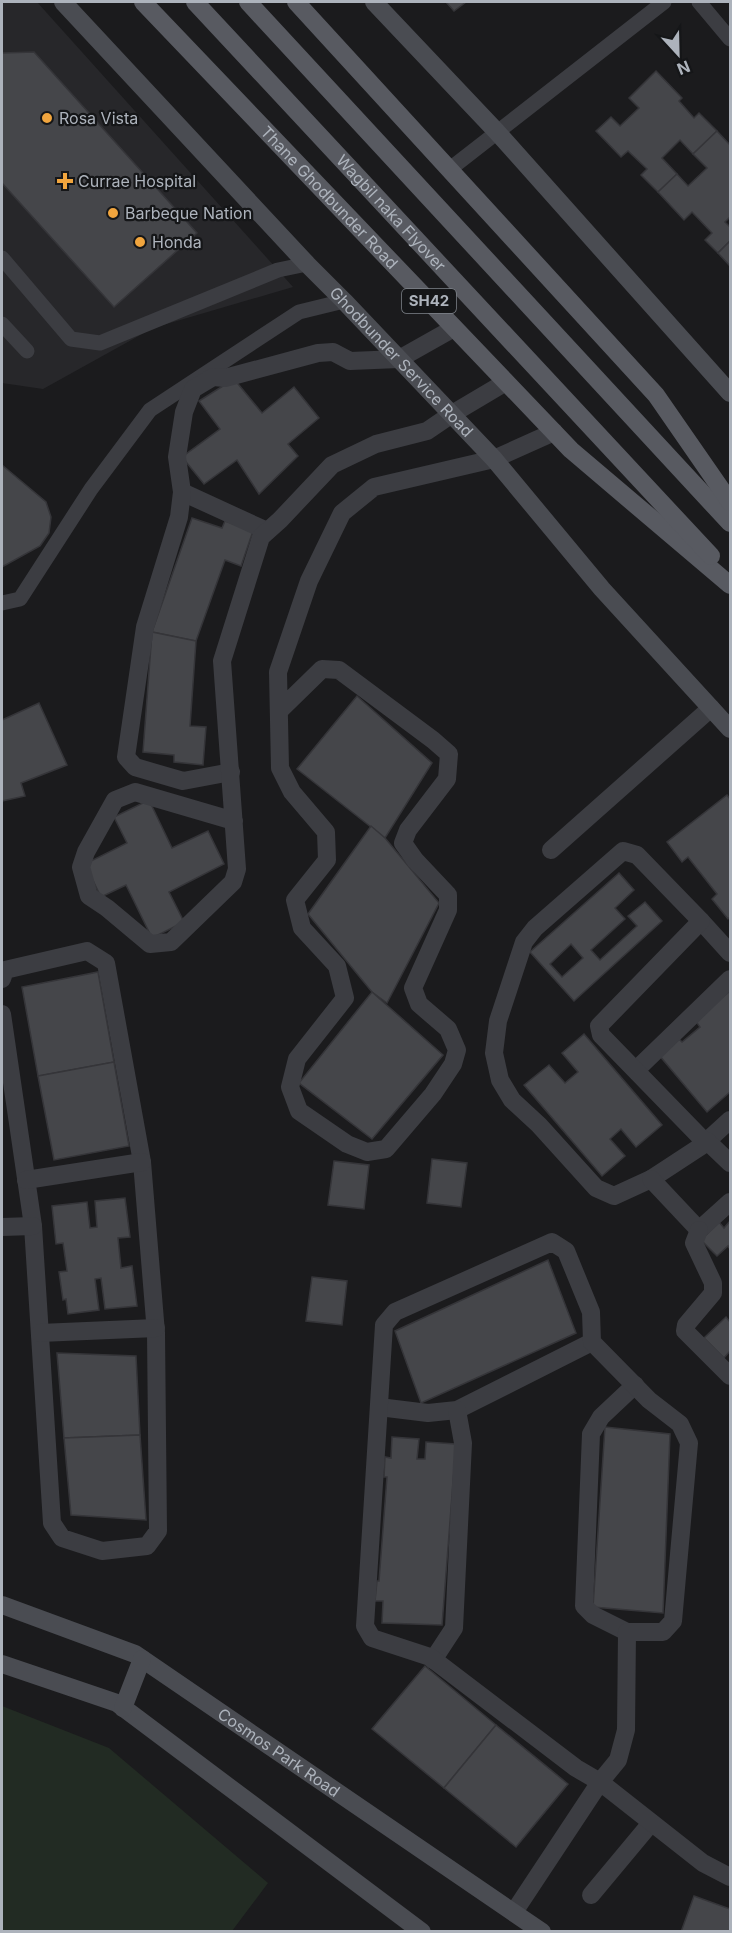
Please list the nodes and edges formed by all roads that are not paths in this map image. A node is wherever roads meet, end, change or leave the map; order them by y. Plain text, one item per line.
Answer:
1 (63, 2) edge
2 (143, 2) edge
3 (195, 2) edge
4 (248, 2) edge
5 (296, 2) edge
6 (374, 2) edge
7 (664, 2) edge
8 (699, 2) edge
9 (730, 39) edge
10 (497, 132) junction
11 (450, 169) junction
12 (2, 258) edge
13 (307, 264) junction
14 (344, 301) junction
15 (2, 324) edge
16 (454, 328) junction
17 (27, 351) dead end
18 (399, 359) junction
19 (506, 382) junction
20 (730, 393) edge
21 (452, 414) junction
22 (554, 432) junction
23 (494, 459) junction
24 (182, 492) junction
25 (730, 502) edge
26 (730, 523) edge
27 (267, 531) junction
28 (730, 576) edge
29 (730, 585) edge
30 (2, 603) edge
31 (711, 708) junction
32 (279, 711) junction
33 (730, 729) edge
34 (231, 772) junction
35 (234, 821) junction
36 (550, 850) dead end
37 (701, 921) junction
38 (730, 953) edge
39 (2, 979) edge
40 (730, 979) edge
41 (2, 1014) edge
42 (636, 1070) junction
43 (730, 1120) edge
44 (706, 1142) junction
45 (142, 1162) junction
46 (730, 1162) edge
47 (651, 1179) junction
48 (26, 1180) junction
49 (730, 1202) edge
50 (2, 1227) edge
51 (33, 1227) junction
52 (699, 1230) junction
53 (156, 1328) junction
54 (40, 1332) junction
55 (592, 1342) junction
56 (730, 1376) edge
57 (635, 1385) junction
58 (379, 1407) junction
59 (457, 1410) junction
60 (2, 1605) edge
61 (627, 1632) junction
62 (142, 1659) junction
63 (433, 1660) junction
64 (2, 1664) edge
65 (123, 1708) junction
66 (600, 1782) junction
67 (651, 1823) junction
68 (730, 1877) edge
69 (591, 1895) dead end
70 (514, 1912) junction
71 (422, 1932) edge
72 (542, 1932) edge

1 - 13 street, Ghodbunder Service Road
2 - 16 main road, Thane Ghodbunder Road / SH42
3 - 28 main road, Wagbil naka Flyover
4 - 26 main road
5 - 11 main road
6 - 10 street
7 - 10 lane
8 - 9 lane
10 - 11 lane
10 - 20 street
11 - 25 main road
12 - 13 lane
13 - 14 street, Ghodbunder Service Road
14 - 18 street, Ghodbunder Service Road
14 - 30 lane
15 - 17 lane
16 - 18 street
16 - 19 main road, Thane Ghodbunder Road / SH42
18 - 21 street, Ghodbunder Service Road
18 - 24 street
19 - 21 street
19 - 22 main road, Thane Ghodbunder Road / SH42
21 - 23 street, Ghodbunder Service Road
21 - 27 street
22 - 23 street
22 - 29 main road, Thane Ghodbunder Road / SH42
23 - 31 street, Ghodbunder Service Road
23 - 32 street
24 - 27 street
24 - 34 street
27 - 34 street
31 - 33 street, Ghodbunder Service Road
31 - 36 street
32 - 32 street
34 - 35 street
35 - 35 street
37 - 38 street
37 - 42 street
37 - 47 street
39 - 45 street
40 - 42 street
41 - 48 street
42 - 44 street
43 - 44 street
44 - 46 street
44 - 47 street
45 - 48 street
45 - 53 street
47 - 52 street
48 - 51 street
49 - 52 street
50 - 51 street
51 - 54 street
52 - 56 street
53 - 54 street
53 - 54 street
55 - 57 street
55 - 58 street
55 - 59 street
57 - 61 street
57 - 61 street
58 - 59 street
58 - 63 street
59 - 63 street
60 - 62 street, Cosmos Park Road
61 - 66 street
62 - 65 street
62 - 70 street, Cosmos Park Road
63 - 66 street
64 - 65 street
65 - 71 street
66 - 67 street
66 - 70 street
67 - 68 street
67 - 69 street
70 - 72 street, Cosmos Park Road

